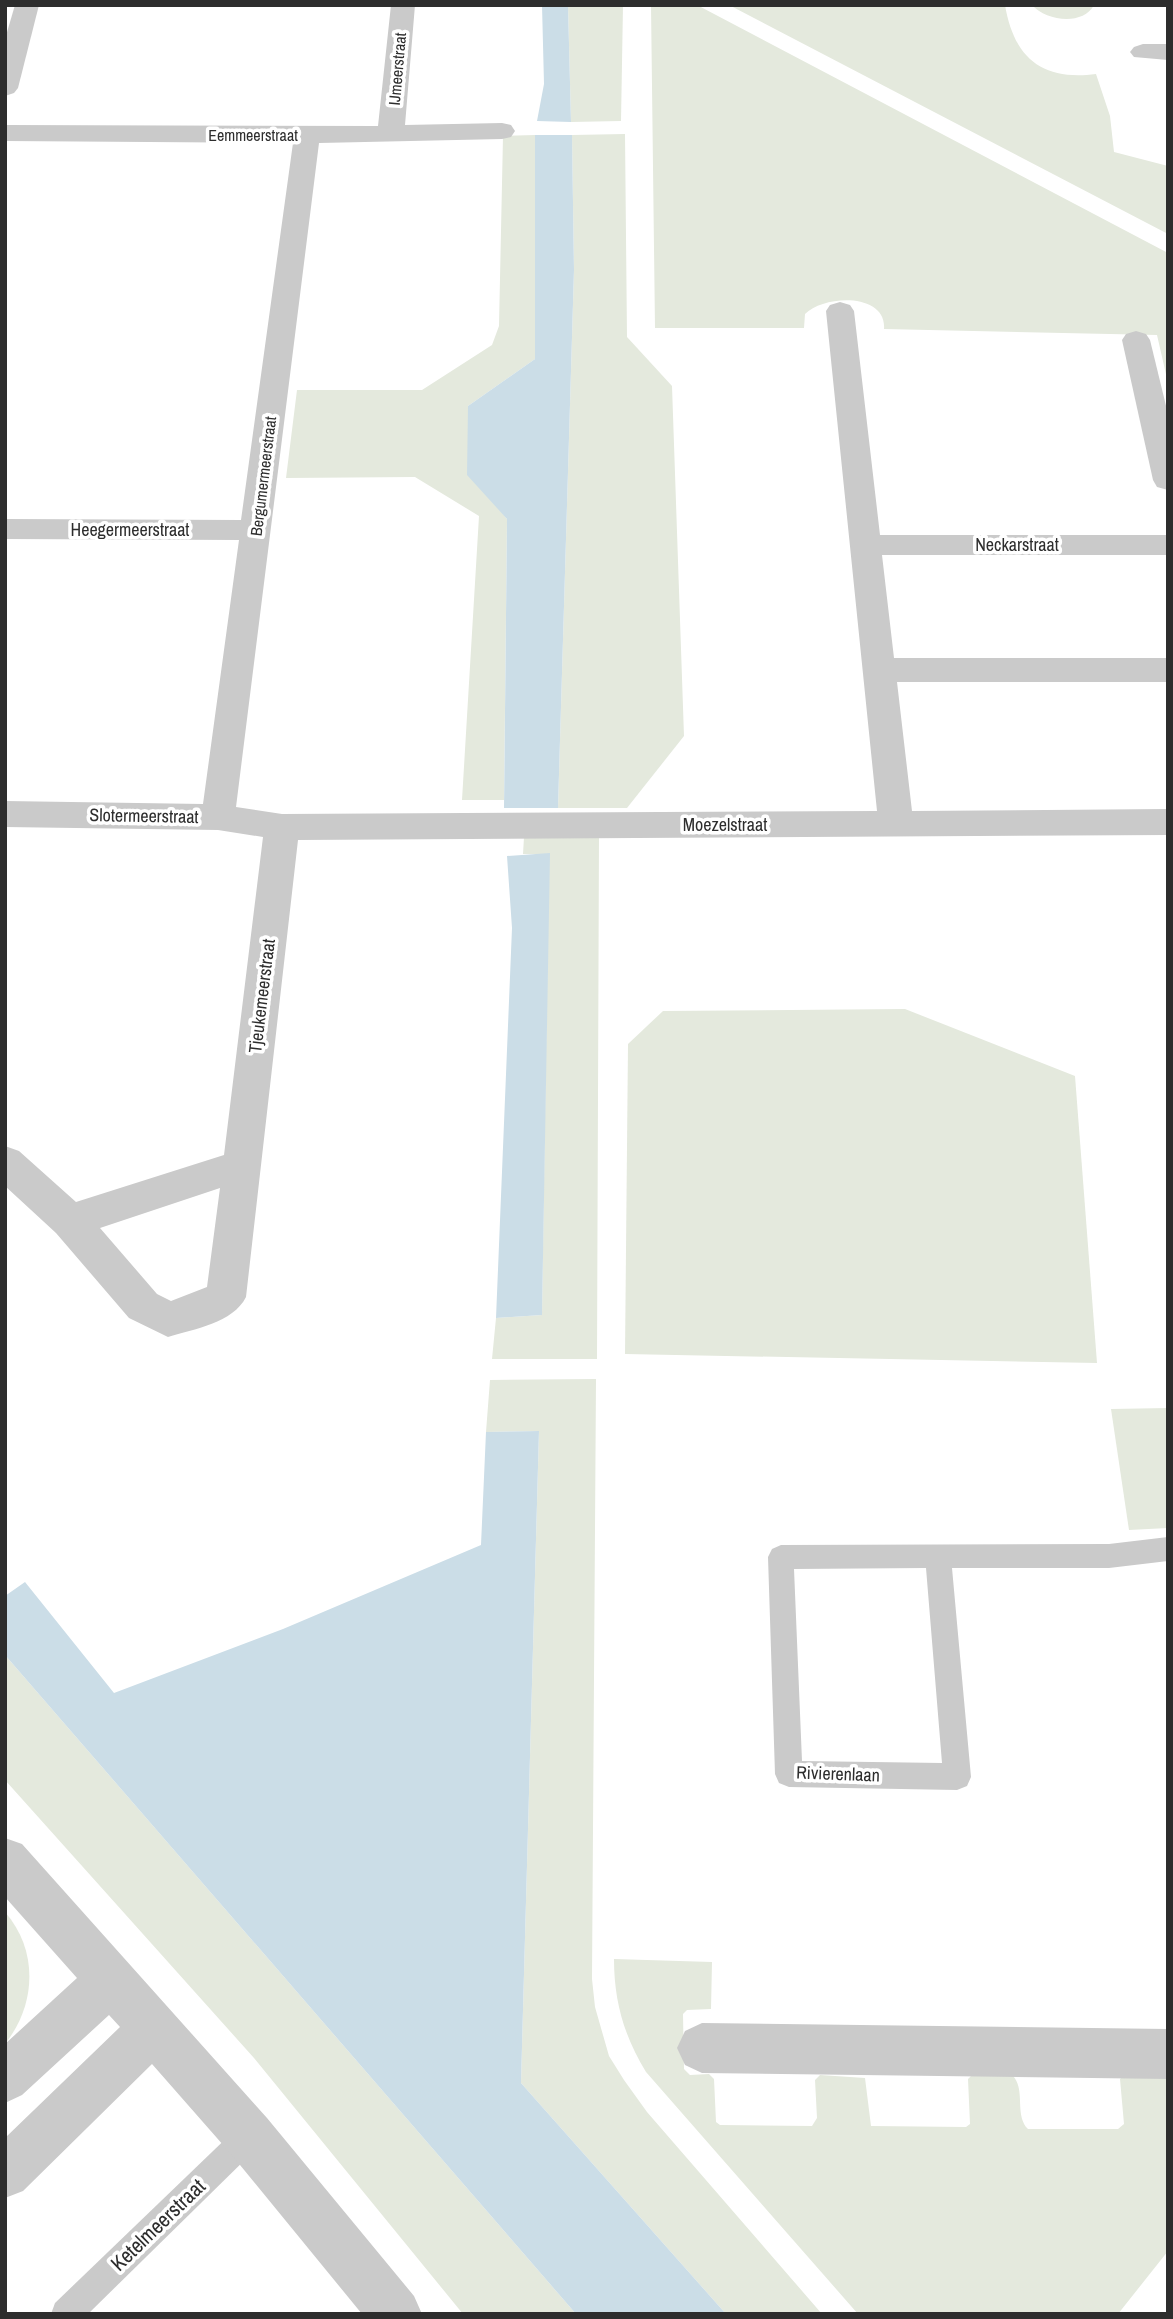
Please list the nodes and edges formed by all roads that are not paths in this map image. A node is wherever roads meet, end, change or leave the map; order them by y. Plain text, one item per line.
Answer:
1 (27, 5) edge
2 (403, 5) edge
3 (5, 88) edge
4 (502, 131) dead end
5 (391, 132) junction
6 (5, 133) edge
7 (307, 135) junction
8 (840, 311) dead end
9 (1136, 340) dead end
10 (1168, 480) edge
11 (5, 529) edge
12 (256, 530) junction
13 (866, 545) junction
14 (1168, 545) edge
15 (879, 670) junction
16 (1168, 670) edge
17 (5, 814) edge
18 (218, 817) junction
19 (1168, 822) edge
20 (896, 824) junction
21 (282, 827) junction
22 (5, 1162) edge
23 (242, 1165) junction
24 (70, 1221) junction
25 (1168, 1549) edge
26 (938, 1559) junction
27 (5, 1861) edge
28 (110, 1981) junction
29 (153, 2029) junction
30 (702, 2048) dead end
31 (1168, 2054) edge
32 (5, 2078) edge
33 (249, 2136) junction
34 (5, 2173) edge
35 (66, 2314) edge
36 (396, 2314) edge

1 - 3 street
2 - 5 street, IJmeerstraat
4 - 5 street, Eemmeerstraat
5 - 7 street, Eemmeerstraat
6 - 7 street, Eemmeerstraat
7 - 12 street, Bergumermeerstraat
8 - 13 street
9 - 10 street
11 - 12 street, Heegermeerstraat
12 - 18 street, Bergumermeerstraat
13 - 14 street, Neckarstraat
13 - 15 street
15 - 16 street
15 - 20 street
17 - 18 street, Slotermeerstraat
18 - 21 street, Slotermeerstraat
19 - 20 street, Moezelstraat
20 - 21 street, Moezelstraat
21 - 23 street, Tjeukemeerstraat
22 - 24 street, Tjeukemeerstraat
23 - 24 street
23 - 24 street, Tjeukemeerstraat
25 - 26 lane, Rivierenlaan
26 - 26 lane, Rivierenlaan
27 - 28 street
28 - 29 street
28 - 32 street
29 - 33 street
29 - 34 street
30 - 31 street
33 - 35 lane, Ketelmeerstraat
33 - 36 street

